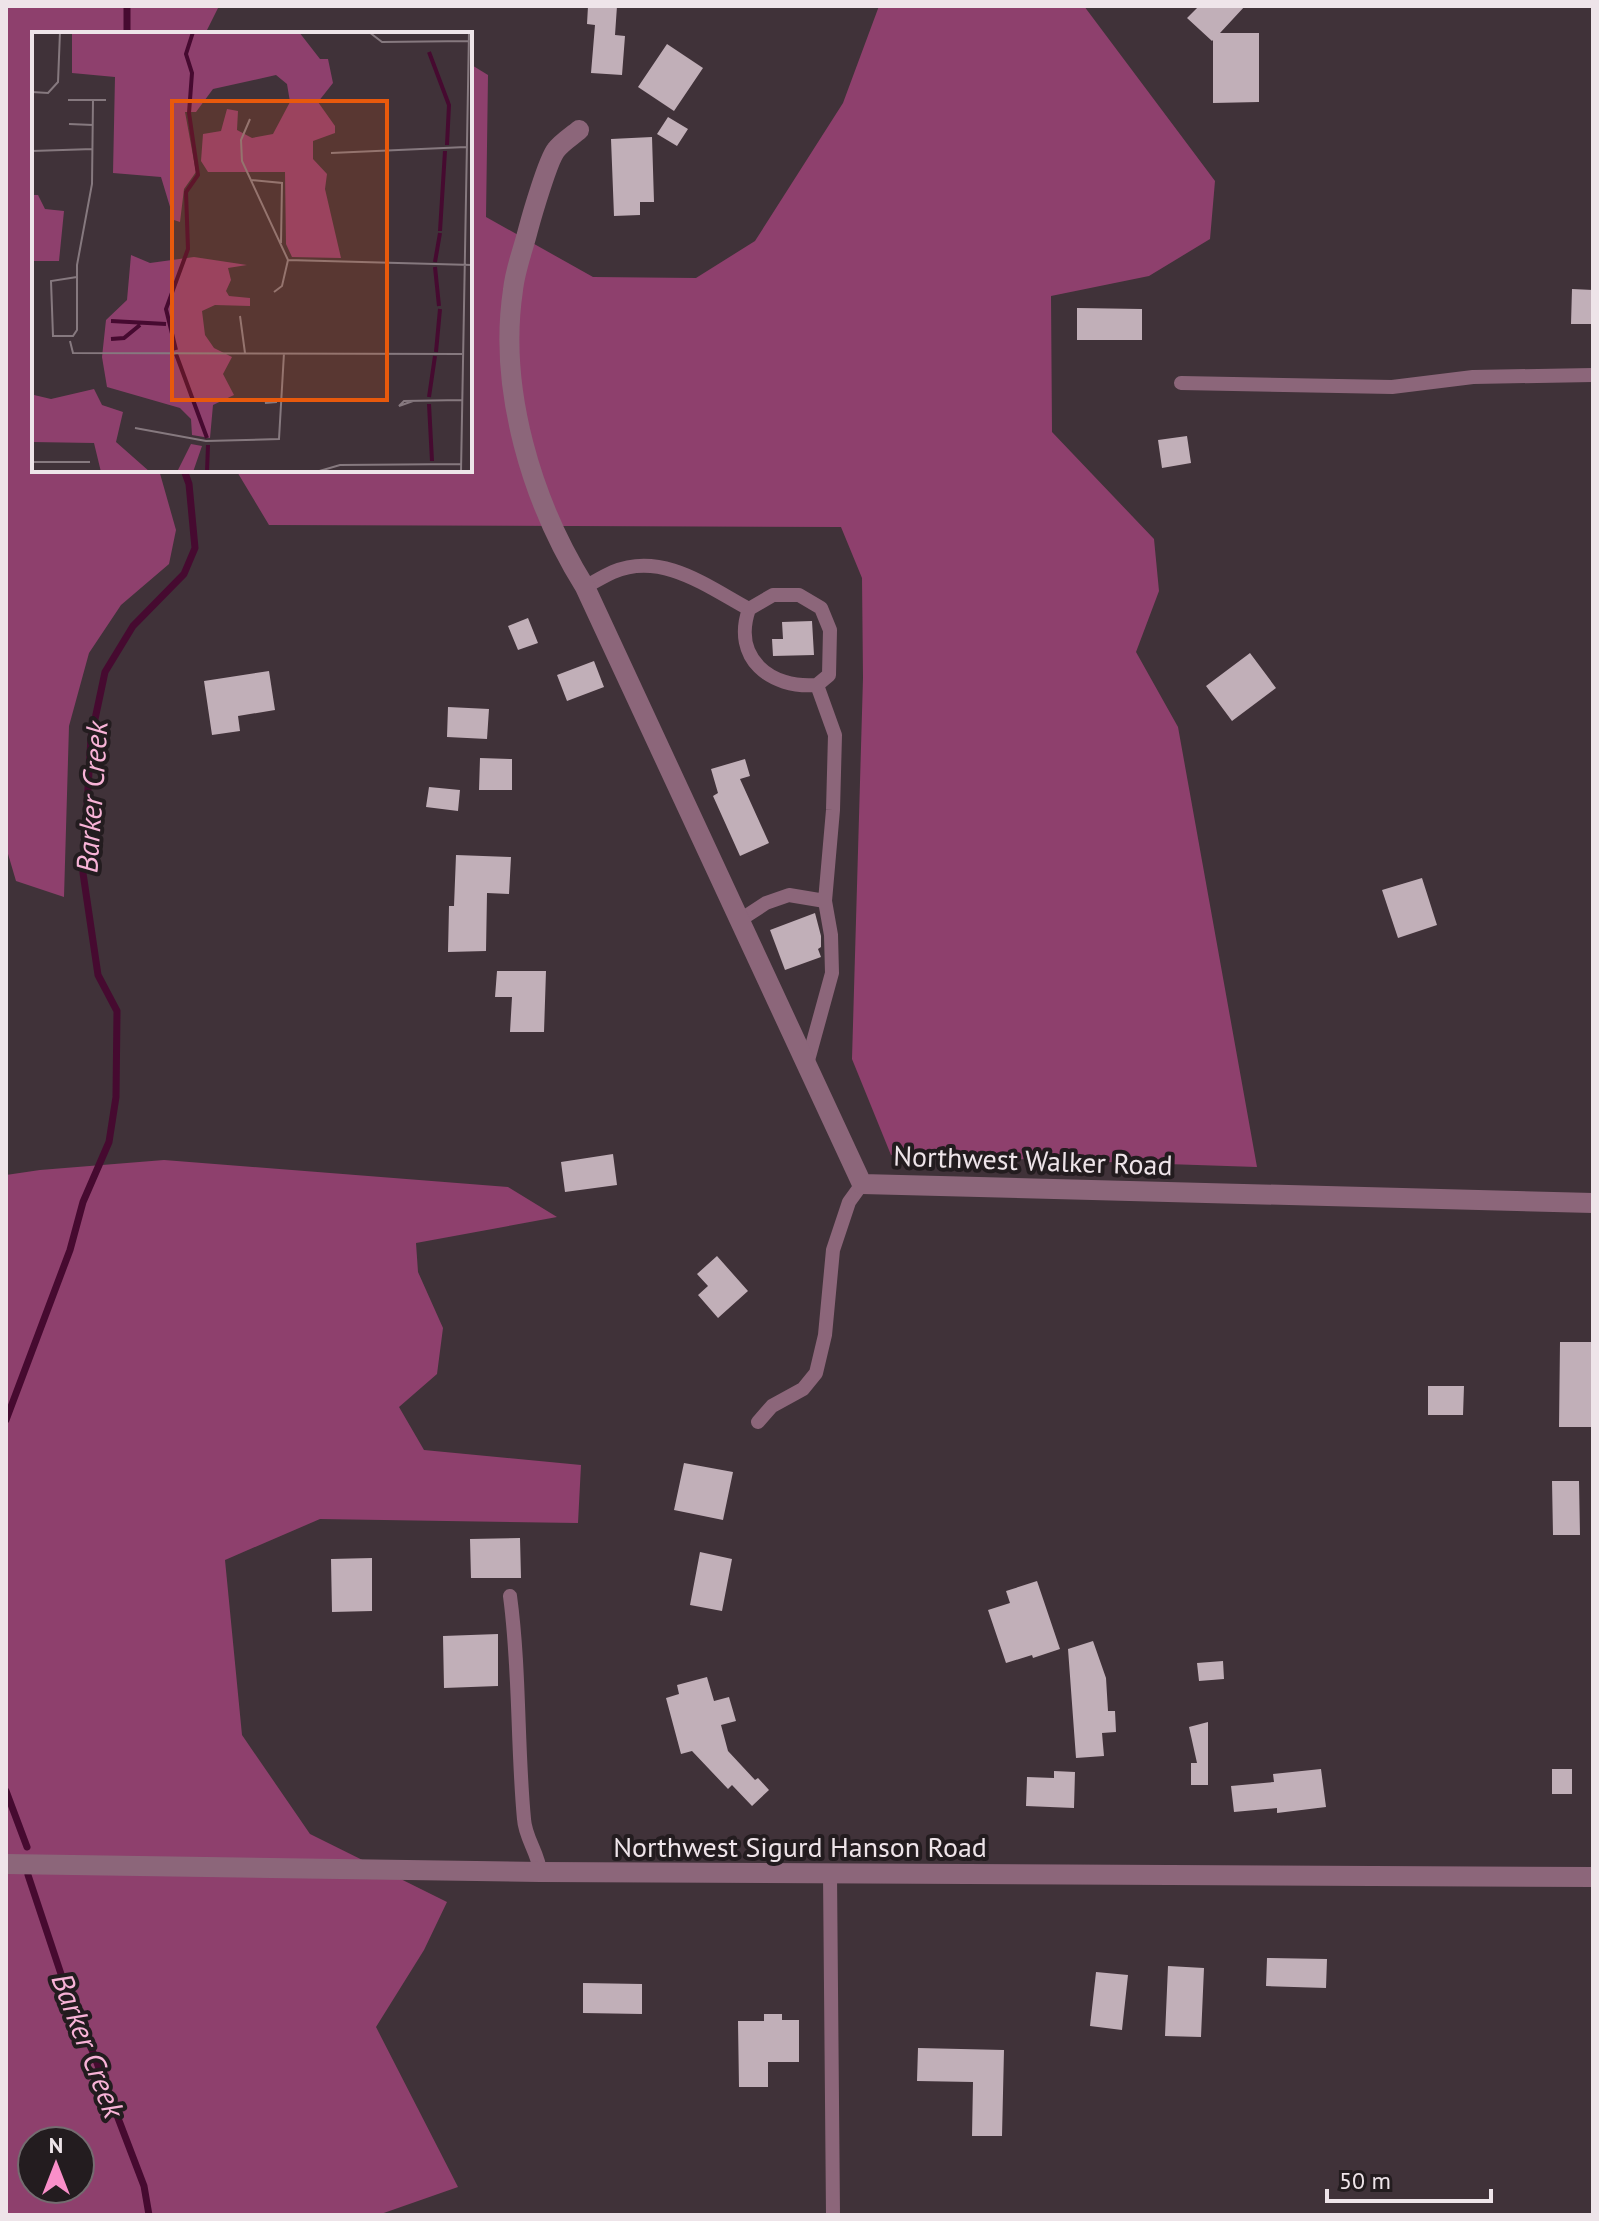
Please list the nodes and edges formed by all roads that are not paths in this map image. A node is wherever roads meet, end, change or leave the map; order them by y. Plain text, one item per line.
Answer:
1 (579, 130) dead end
2 (1593, 375) edge
3 (1181, 383) dead end
4 (585, 587) junction
5 (749, 609) junction
6 (817, 685) junction
7 (825, 901) junction
8 (740, 920) junction
9 (807, 1064) junction
10 (862, 1184) junction
11 (1593, 1203) edge
12 (758, 1422) dead end
13 (510, 1596) dead end
14 (6, 1864) edge
15 (540, 1872) junction
16 (830, 1874) junction
17 (1593, 1877) edge
18 (833, 2215) edge

1 - 4 street, Northwest Walker Road
2 - 3 lane
4 - 5 lane
4 - 8 street, Northwest Walker Road
5 - 6 lane
5 - 6 lane
6 - 7 lane
7 - 8 lane
7 - 9 lane
8 - 9 street, Northwest Walker Road
9 - 10 street, Northwest Walker Road
10 - 11 street, Northwest Walker Road
10 - 12 lane
13 - 15 lane
14 - 15 street, Northwest Sigurd Hanson Road
15 - 16 street, Northwest Sigurd Hanson Road
16 - 17 street, Northwest Sigurd Hanson Road
16 - 18 lane

